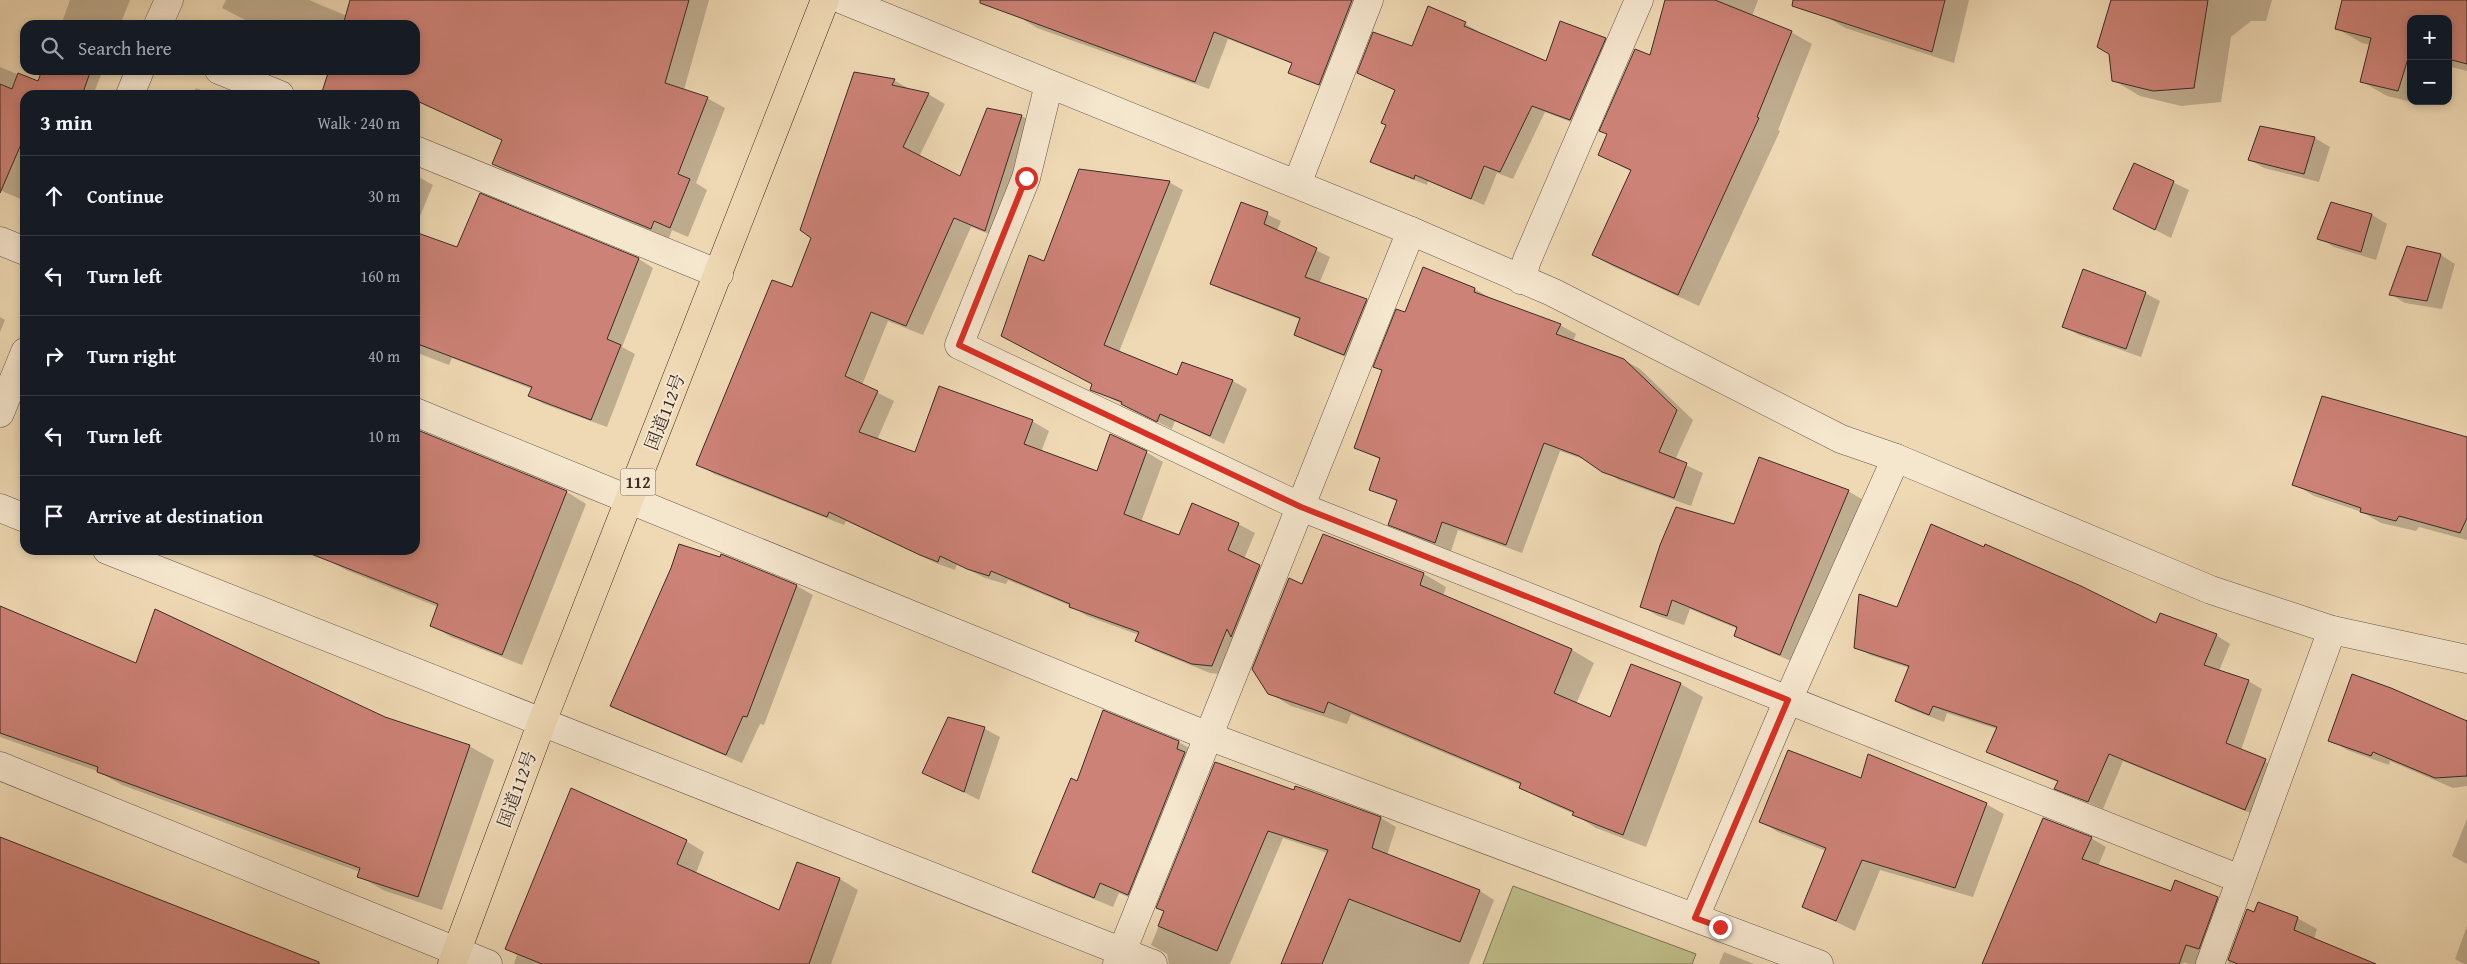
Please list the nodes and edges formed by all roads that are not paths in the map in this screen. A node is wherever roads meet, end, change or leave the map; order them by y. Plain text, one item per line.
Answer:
1 (169, 0) edge
2 (825, 0) edge
3 (843, 0) edge
4 (1369, 0) edge
5 (1639, 0) edge
6 (160, 20) edge
7 (138, 75) edge
8 (231, 75) edge
9 (1049, 84) junction
10 (132, 90) edge
11 (268, 90) edge
12 (420, 152) edge
13 (1297, 184) junction
14 (1411, 231) junction
15 (0, 241) edge
16 (20, 249) edge
17 (719, 274) junction
18 (1522, 280) junction
19 (20, 364) edge
20 (0, 413) edge
21 (420, 414) edge
22 (1896, 458) junction
23 (630, 500) junction
24 (1301, 507) junction
25 (0, 508) edge
26 (20, 516) edge
27 (120, 555) edge
28 (2332, 630) junction
29 (2467, 659) edge
30 (1788, 700) junction
31 (542, 722) junction
32 (1208, 736) junction
33 (0, 766) edge
34 (2240, 879) junction
35 (1695, 918) junction
36 (454, 958) edge
37 (1120, 958) edge
38 (488, 964) edge
39 (1153, 964) edge
40 (1819, 964) edge
41 (2210, 964) edge

1 - 6 street
2 - 17 highway, 国道112号 / 112
3 - 9 street
4 - 13 street
5 - 18 street
7 - 10 street
8 - 11 street
9 - 13 street
9 - 24 street
12 - 17 street
13 - 14 street
14 - 18 street
14 - 24 street
15 - 16 street
17 - 23 highway, 国道112号 / 112
18 - 22 street
19 - 20 street
21 - 23 street
22 - 28 street
22 - 30 street
23 - 31 highway, 国道112号 / 112
23 - 32 street
24 - 30 street
24 - 32 street
25 - 26 street
27 - 31 street
28 - 29 street
28 - 34 street
30 - 34 street
30 - 35 street
31 - 36 highway, 国道112号 / 112
31 - 37 street
32 - 35 street
32 - 37 street
33 - 36 street
34 - 41 street
35 - 40 street
36 - 38 street
37 - 39 street

